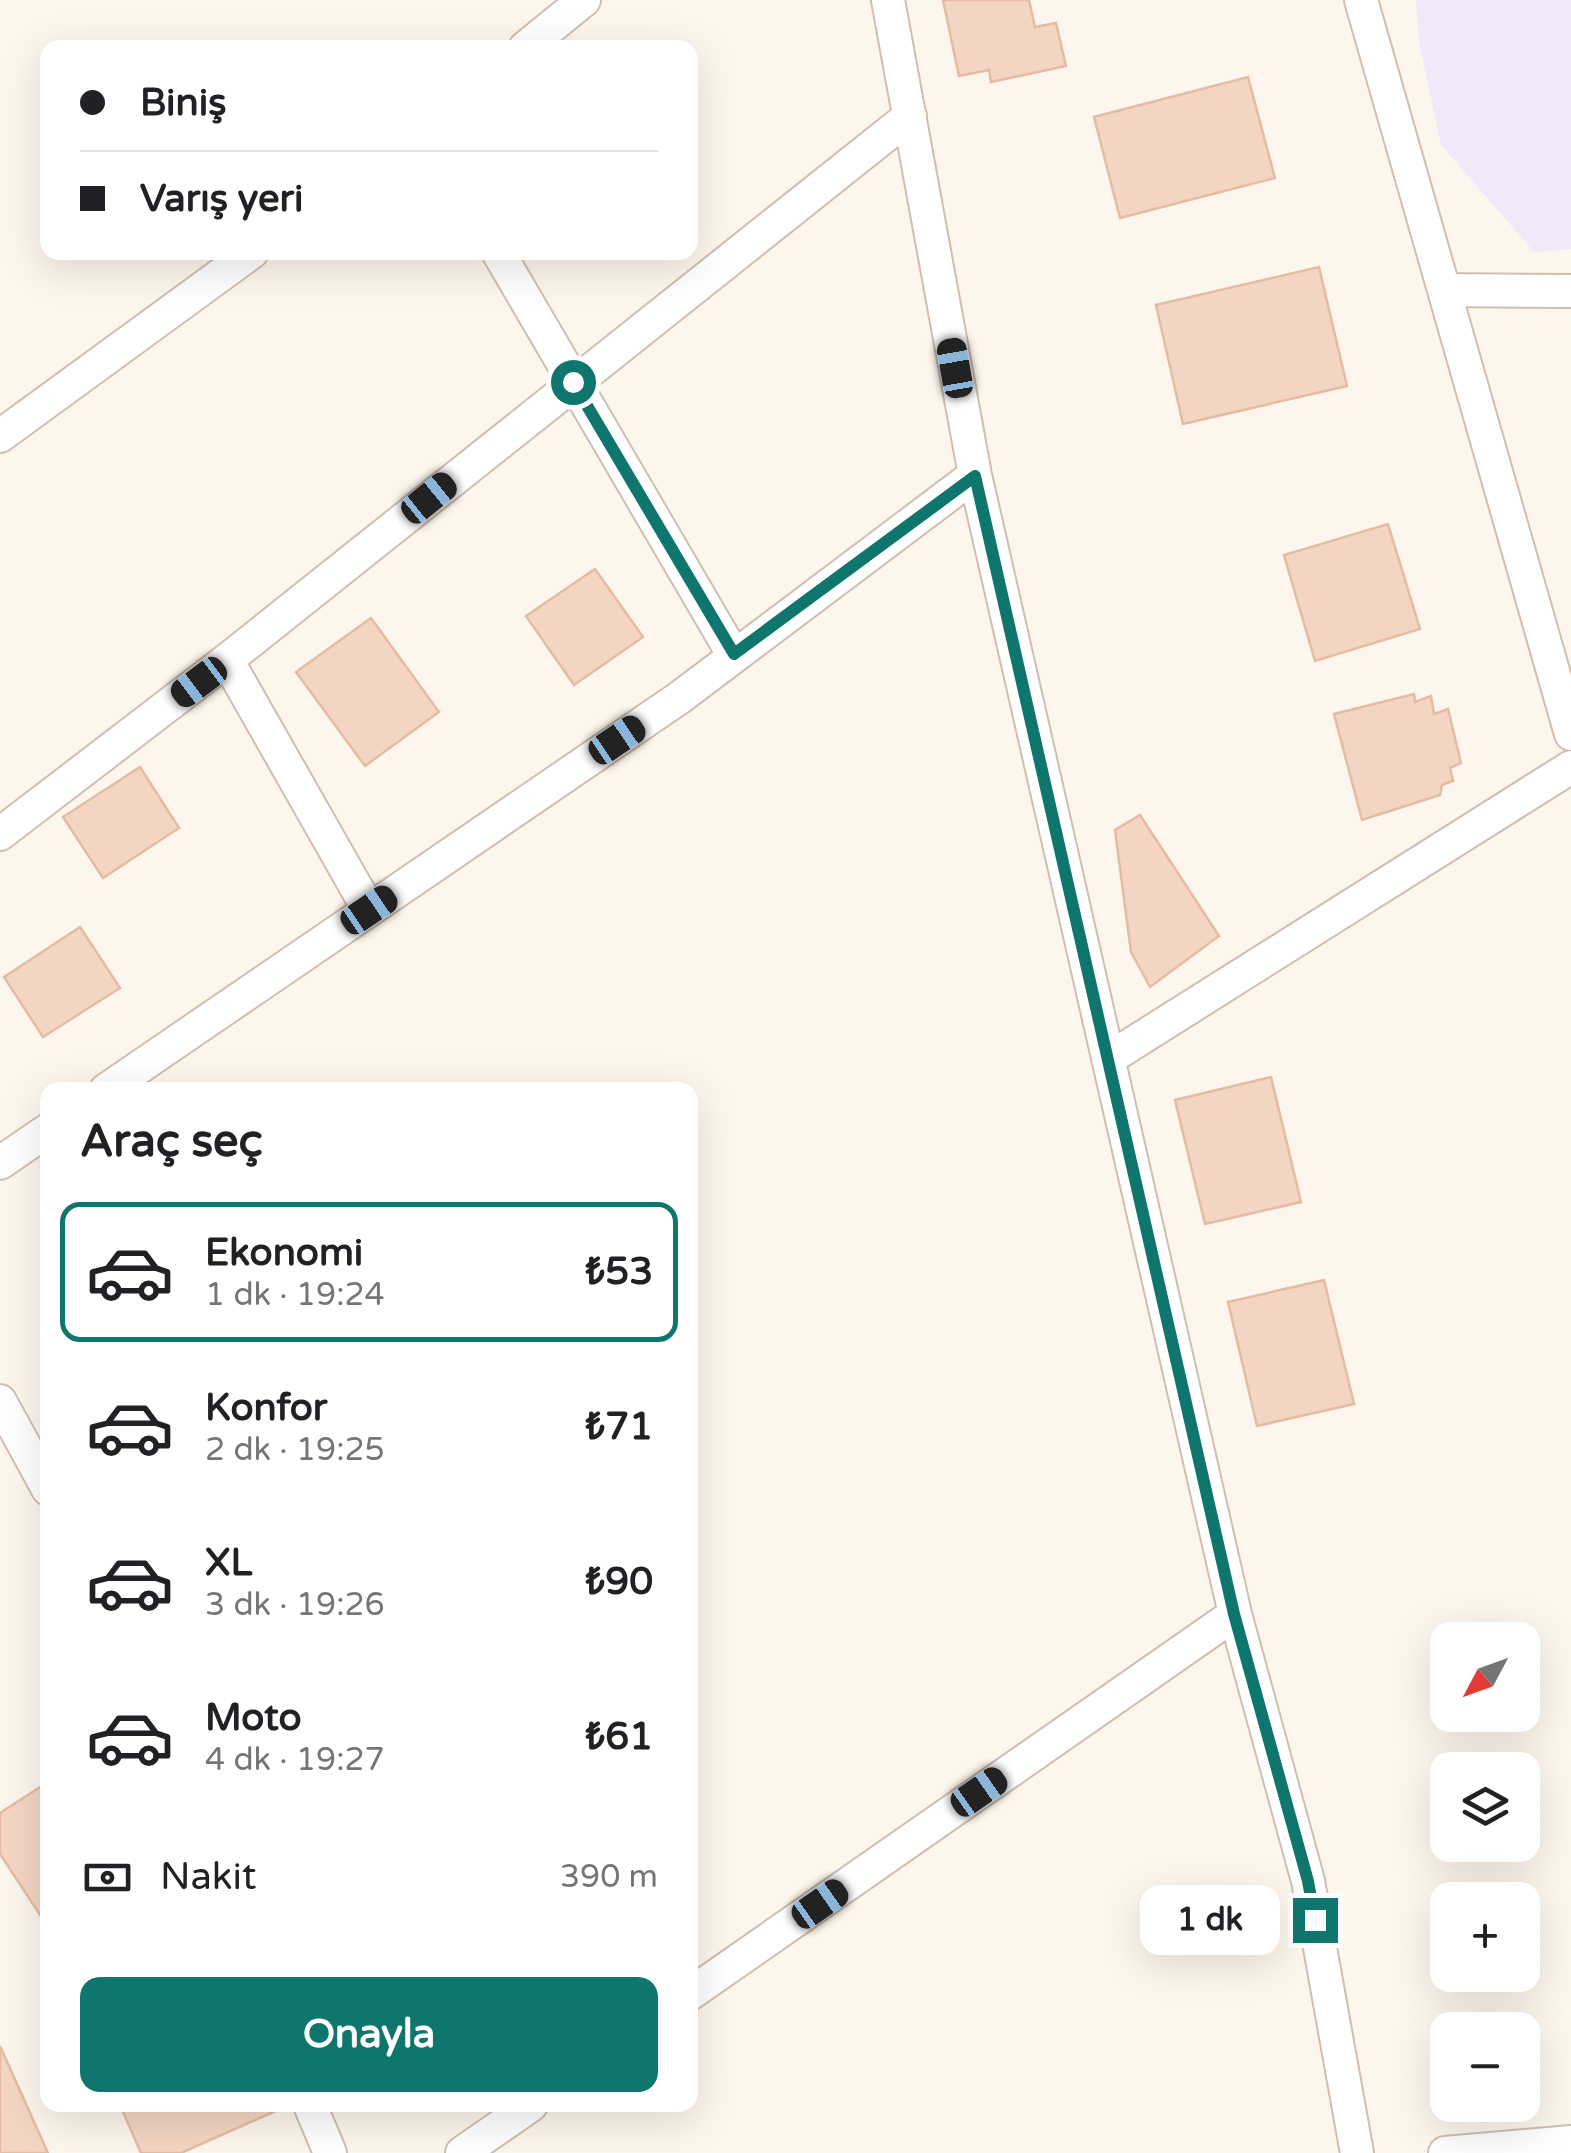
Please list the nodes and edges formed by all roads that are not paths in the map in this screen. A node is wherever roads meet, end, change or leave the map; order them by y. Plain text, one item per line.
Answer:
1 (584, 0) edge
2 (888, 0) edge
3 (1361, 0) edge
4 (535, 40) edge
5 (910, 116) junction
6 (241, 260) edge
7 (503, 260) edge
8 (1445, 290) junction
9 (1571, 291) edge
10 (573, 382) junction
11 (0, 436) edge
12 (975, 476) junction
13 (734, 654) junction
14 (228, 660) junction
15 (1571, 734) edge
16 (1571, 767) edge
17 (0, 834) edge
18 (369, 910) junction
19 (1108, 1059) junction
20 (118, 1082) edge
21 (40, 1136) edge
22 (0, 1163) edge
23 (0, 1401) edge
24 (40, 1474) edge
25 (1234, 1614) junction
26 (698, 1988) edge
27 (313, 2112) edge
28 (521, 2112) edge
29 (1571, 2142) edge
30 (330, 2153) edge
31 (462, 2153) edge
32 (1357, 2153) edge
33 (1445, 2153) edge

1 - 4 street
2 - 5 street
3 - 8 street
5 - 10 street
5 - 12 street
6 - 11 street
7 - 10 street
8 - 9 street
8 - 15 street
10 - 13 street
10 - 14 street
12 - 13 street
12 - 19 street
13 - 18 street
14 - 17 street
14 - 18 street
16 - 19 street
18 - 20 street
19 - 25 street
21 - 22 street
23 - 24 street
25 - 26 street
25 - 32 street
27 - 30 street
28 - 31 street
29 - 33 street

